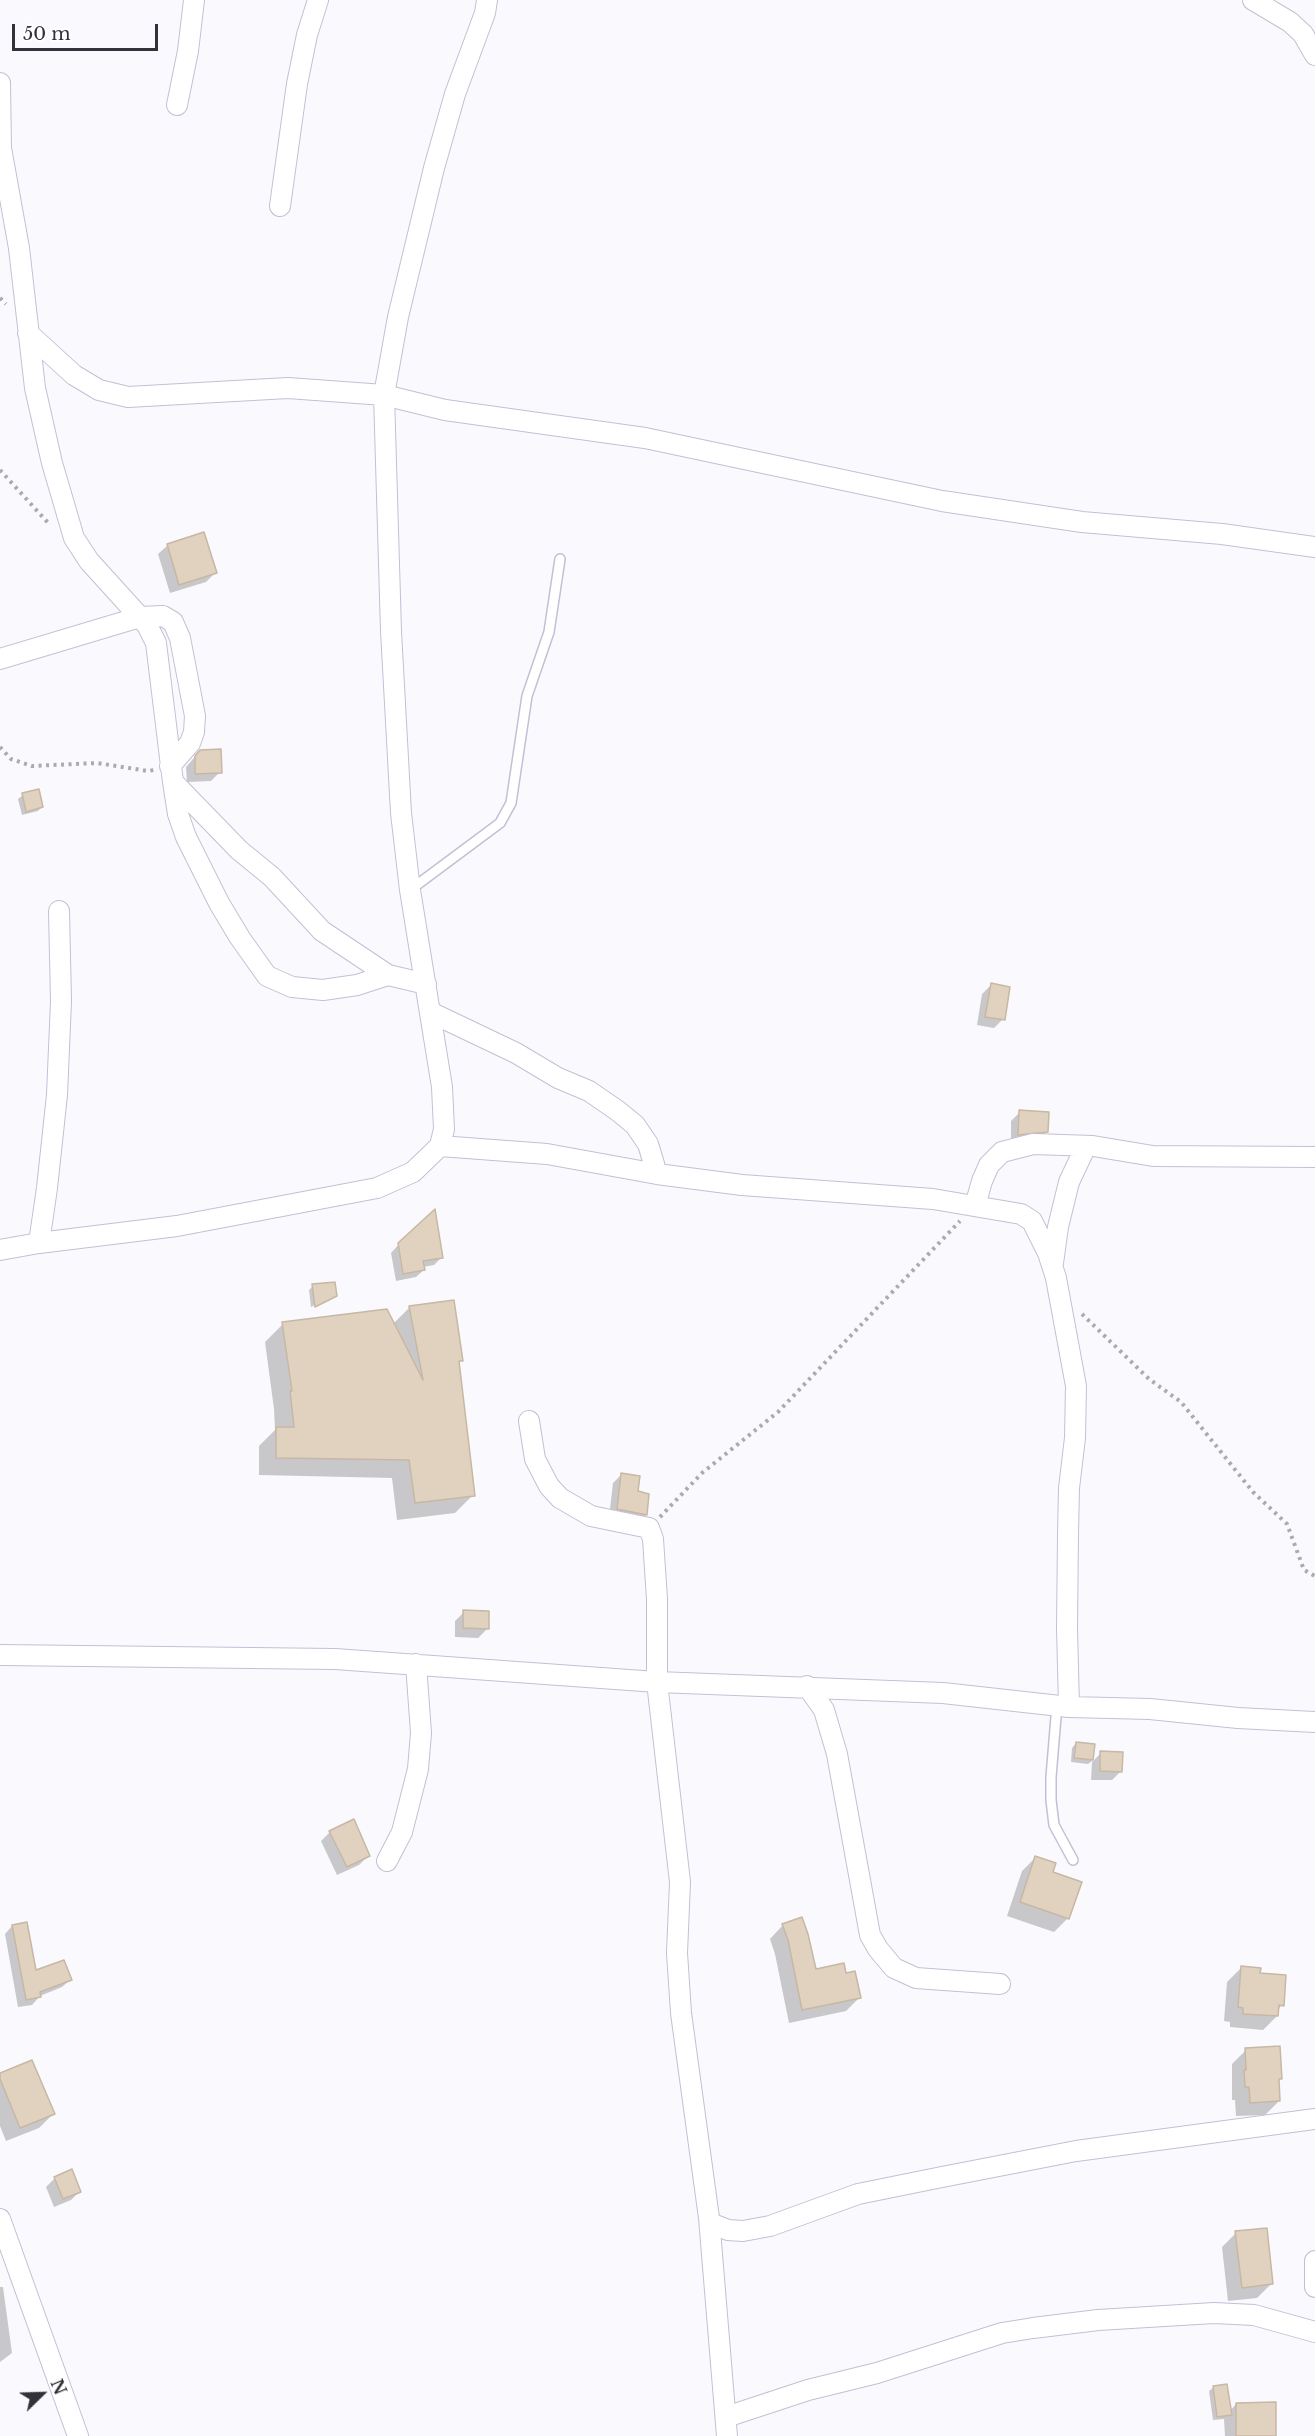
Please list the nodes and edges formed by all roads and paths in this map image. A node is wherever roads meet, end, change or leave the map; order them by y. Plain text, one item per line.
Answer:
1 (194, 0) edge
2 (318, 0) edge
3 (487, 0) edge
4 (1253, 0) edge
5 (1315, 55) edge
6 (0, 83) edge
7 (177, 105) dead end
8 (280, 206) dead end
9 (0, 237) edge
10 (19, 248) junction
11 (28, 333) junction
12 (384, 395) junction
13 (0, 470) edge
14 (74, 538) junction
15 (1315, 547) edge
16 (560, 559) dead end
17 (140, 617) junction
18 (0, 658) edge
19 (0, 747) edge
20 (172, 774) junction
21 (410, 890) junction
22 (59, 910) dead end
23 (388, 975) junction
24 (426, 984) junction
25 (430, 1012) junction
26 (440, 1146) junction
27 (1086, 1146) junction
28 (1315, 1157) edge
29 (657, 1174) junction
30 (975, 1206) junction
31 (39, 1243) junction
32 (0, 1250) edge
33 (1052, 1267) junction
34 (1060, 1297) junction
35 (529, 1420) dead end
36 (649, 1528) junction
37 (1315, 1576) edge
38 (0, 1655) edge
39 (416, 1664) junction
40 (657, 1682) junction
41 (807, 1686) junction
42 (1063, 1706) junction
43 (1315, 1722) edge
44 (1073, 1860) dead end
45 (387, 1861) dead end
46 (1000, 1984) dead end
47 (1315, 2119) edge
48 (0, 2219) edge
49 (710, 2223) junction
50 (1315, 2261) edge
51 (1315, 2287) edge
52 (1315, 2332) edge
53 (726, 2426) edge
54 (78, 2436) edge

1 - 7 street
2 - 8 street
3 - 12 street
4 - 5 street
6 - 10 street
9 - 10 street
10 - 11 street
11 - 12 street
11 - 14 street
12 - 15 street
12 - 21 street
13 - 14 path
14 - 17 street
16 - 21 lane
17 - 18 street
17 - 20 street
17 - 20 street
19 - 20 path
20 - 23 street
20 - 23 street
21 - 24 street
22 - 31 street
23 - 24 street
24 - 25 street
25 - 26 street
25 - 29 street
26 - 29 street
26 - 31 street
27 - 28 street
27 - 30 street
27 - 33 street
29 - 30 street
30 - 33 street
30 - 36 path
31 - 32 street
33 - 34 street
34 - 37 path
34 - 42 street
35 - 36 street
36 - 40 street
38 - 39 street
39 - 40 street
39 - 45 street
40 - 41 street
40 - 49 street
41 - 42 street
41 - 46 street
42 - 43 street
42 - 44 lane
47 - 49 street
48 - 54 street
49 - 53 street
50 - 51 street
52 - 53 street

